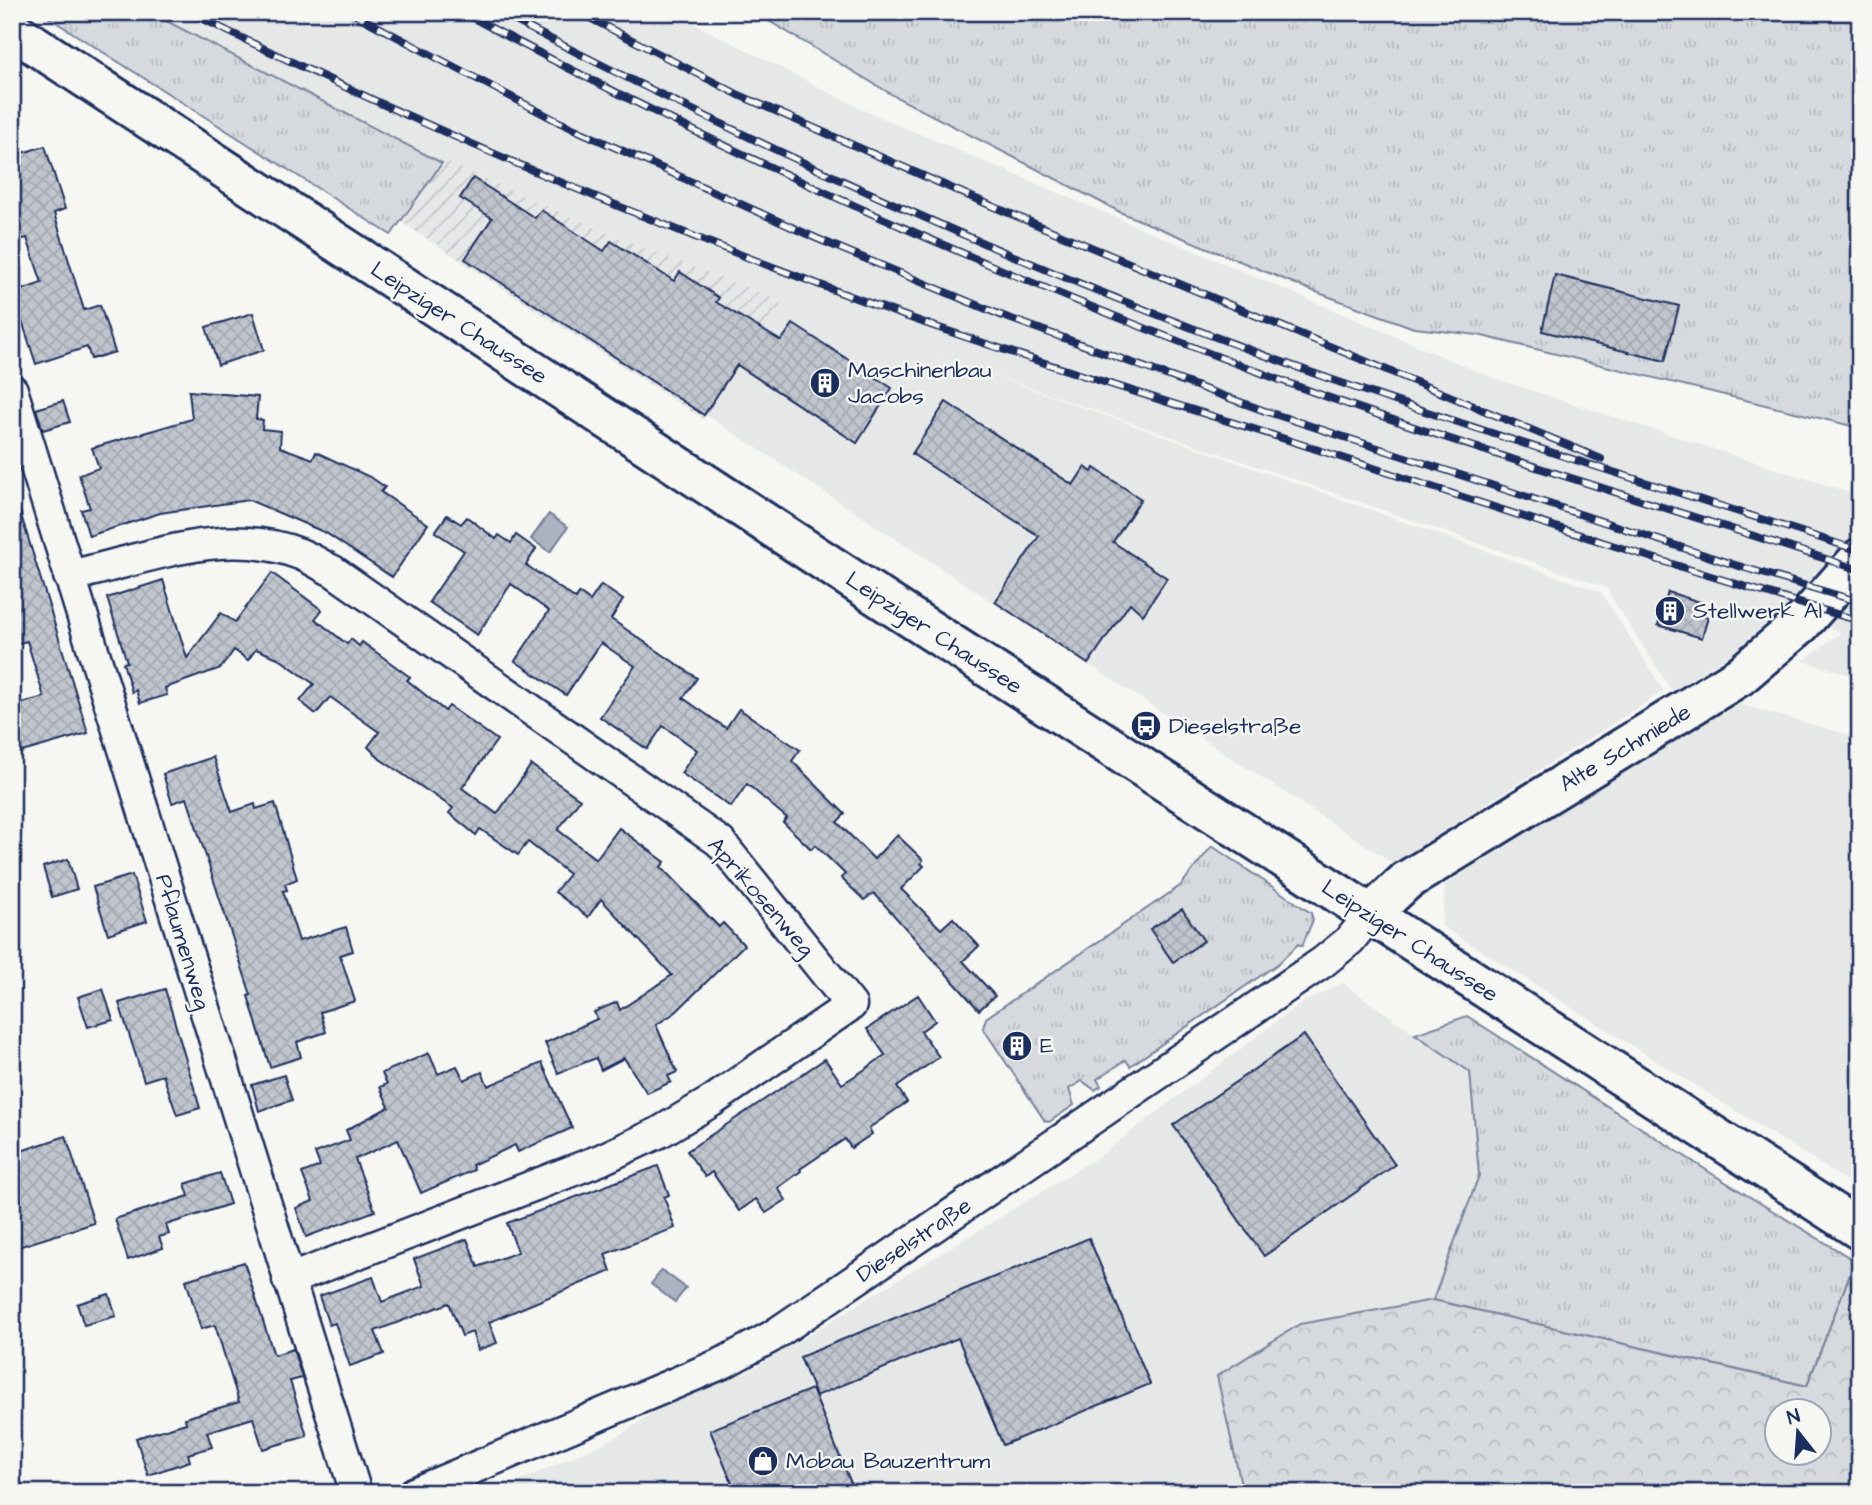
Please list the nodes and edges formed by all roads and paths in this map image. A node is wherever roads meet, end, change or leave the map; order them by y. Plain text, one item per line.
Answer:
1 (12, 30) edge
2 (12, 390) edge
3 (1860, 558) edge
4 (69, 576) junction
5 (1371, 914) junction
6 (1860, 1230) edge
7 (288, 1280) junction
8 (356, 1493) edge
9 (414, 1493) edge

1 - 5 main road, Leipziger Chaussee
2 - 4 street, Pflaumenweg
3 - 5 main road, Alte Schmiede
4 - 7 street, Pflaumenweg
4 - 7 street, Aprikosenweg
5 - 6 main road, Leipziger Chaussee
5 - 9 street, Dieselstraße
7 - 8 street, Pflaumenweg

